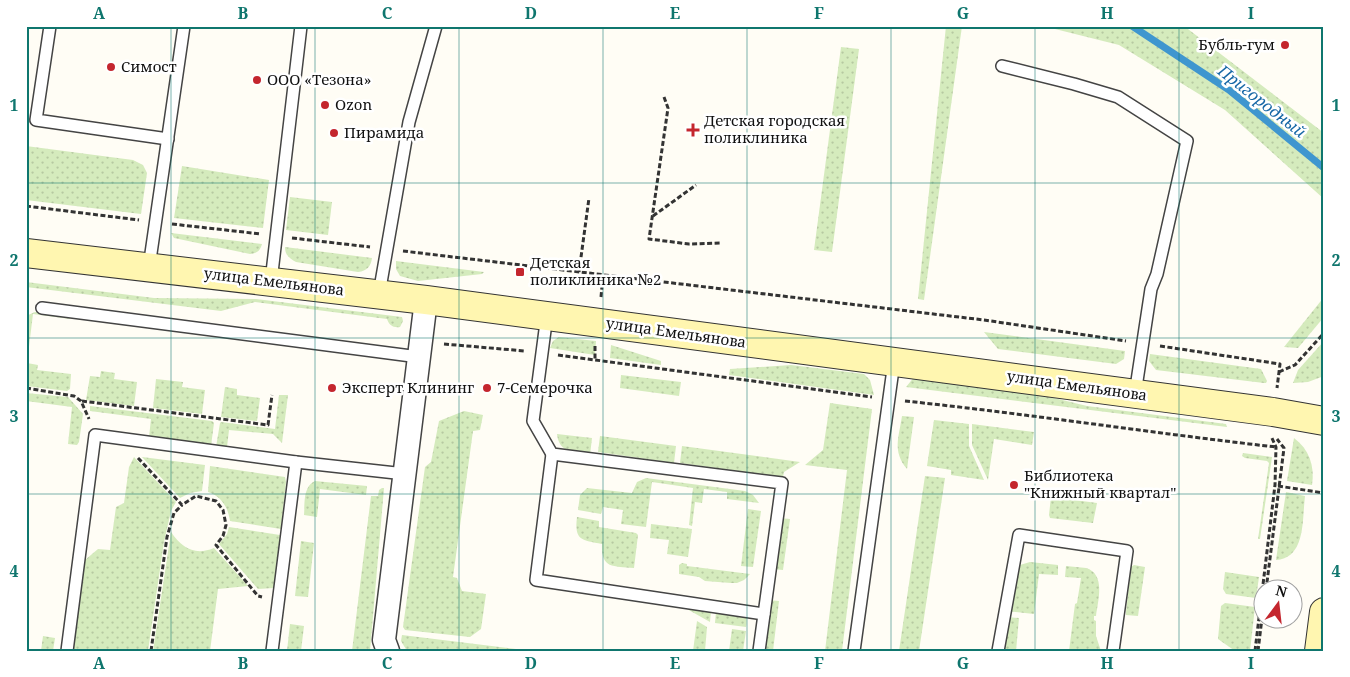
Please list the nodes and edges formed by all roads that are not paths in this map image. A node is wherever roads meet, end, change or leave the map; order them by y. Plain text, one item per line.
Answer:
1 (50, 26) edge
2 (184, 26) edge
3 (301, 26) edge
4 (436, 26) edge
5 (1002, 66) dead end
6 (168, 139) junction
7 (26, 253) edge
8 (149, 267) junction
9 (271, 281) junction
10 (379, 294) junction
11 (426, 300) junction
12 (42, 308) dead end
13 (546, 315) junction
14 (420, 350) junction
15 (894, 362) junction
16 (1135, 394) junction
17 (1324, 421) edge
18 (552, 454) junction
19 (296, 462) junction
20 (404, 474) junction
21 (1324, 612) edge
22 (764, 614) junction
23 (67, 651) edge
24 (272, 651) edge
25 (388, 651) edge
26 (759, 651) edge
27 (854, 651) edge
28 (998, 651) edge
29 (1113, 651) edge
30 (1319, 651) edge

1 - 6 lane
2 - 6 lane
3 - 9 lane
4 - 10 lane
5 - 16 lane
6 - 8 lane
7 - 8 main road, улица Емельянова
8 - 9 main road, улица Емельянова
9 - 10 main road, улица Емельянова
10 - 11 main road, улица Емельянова
11 - 13 main road, улица Емельянова
11 - 14 street
12 - 14 lane
13 - 15 main road, улица Емельянова
13 - 18 lane
14 - 20 street
15 - 16 main road, улица Емельянова
15 - 27 lane
16 - 17 main road, улица Емельянова
18 - 22 lane
18 - 22 lane
19 - 20 lane
19 - 23 lane
19 - 24 lane
20 - 25 street
21 - 30 main road
22 - 26 lane
28 - 29 lane

